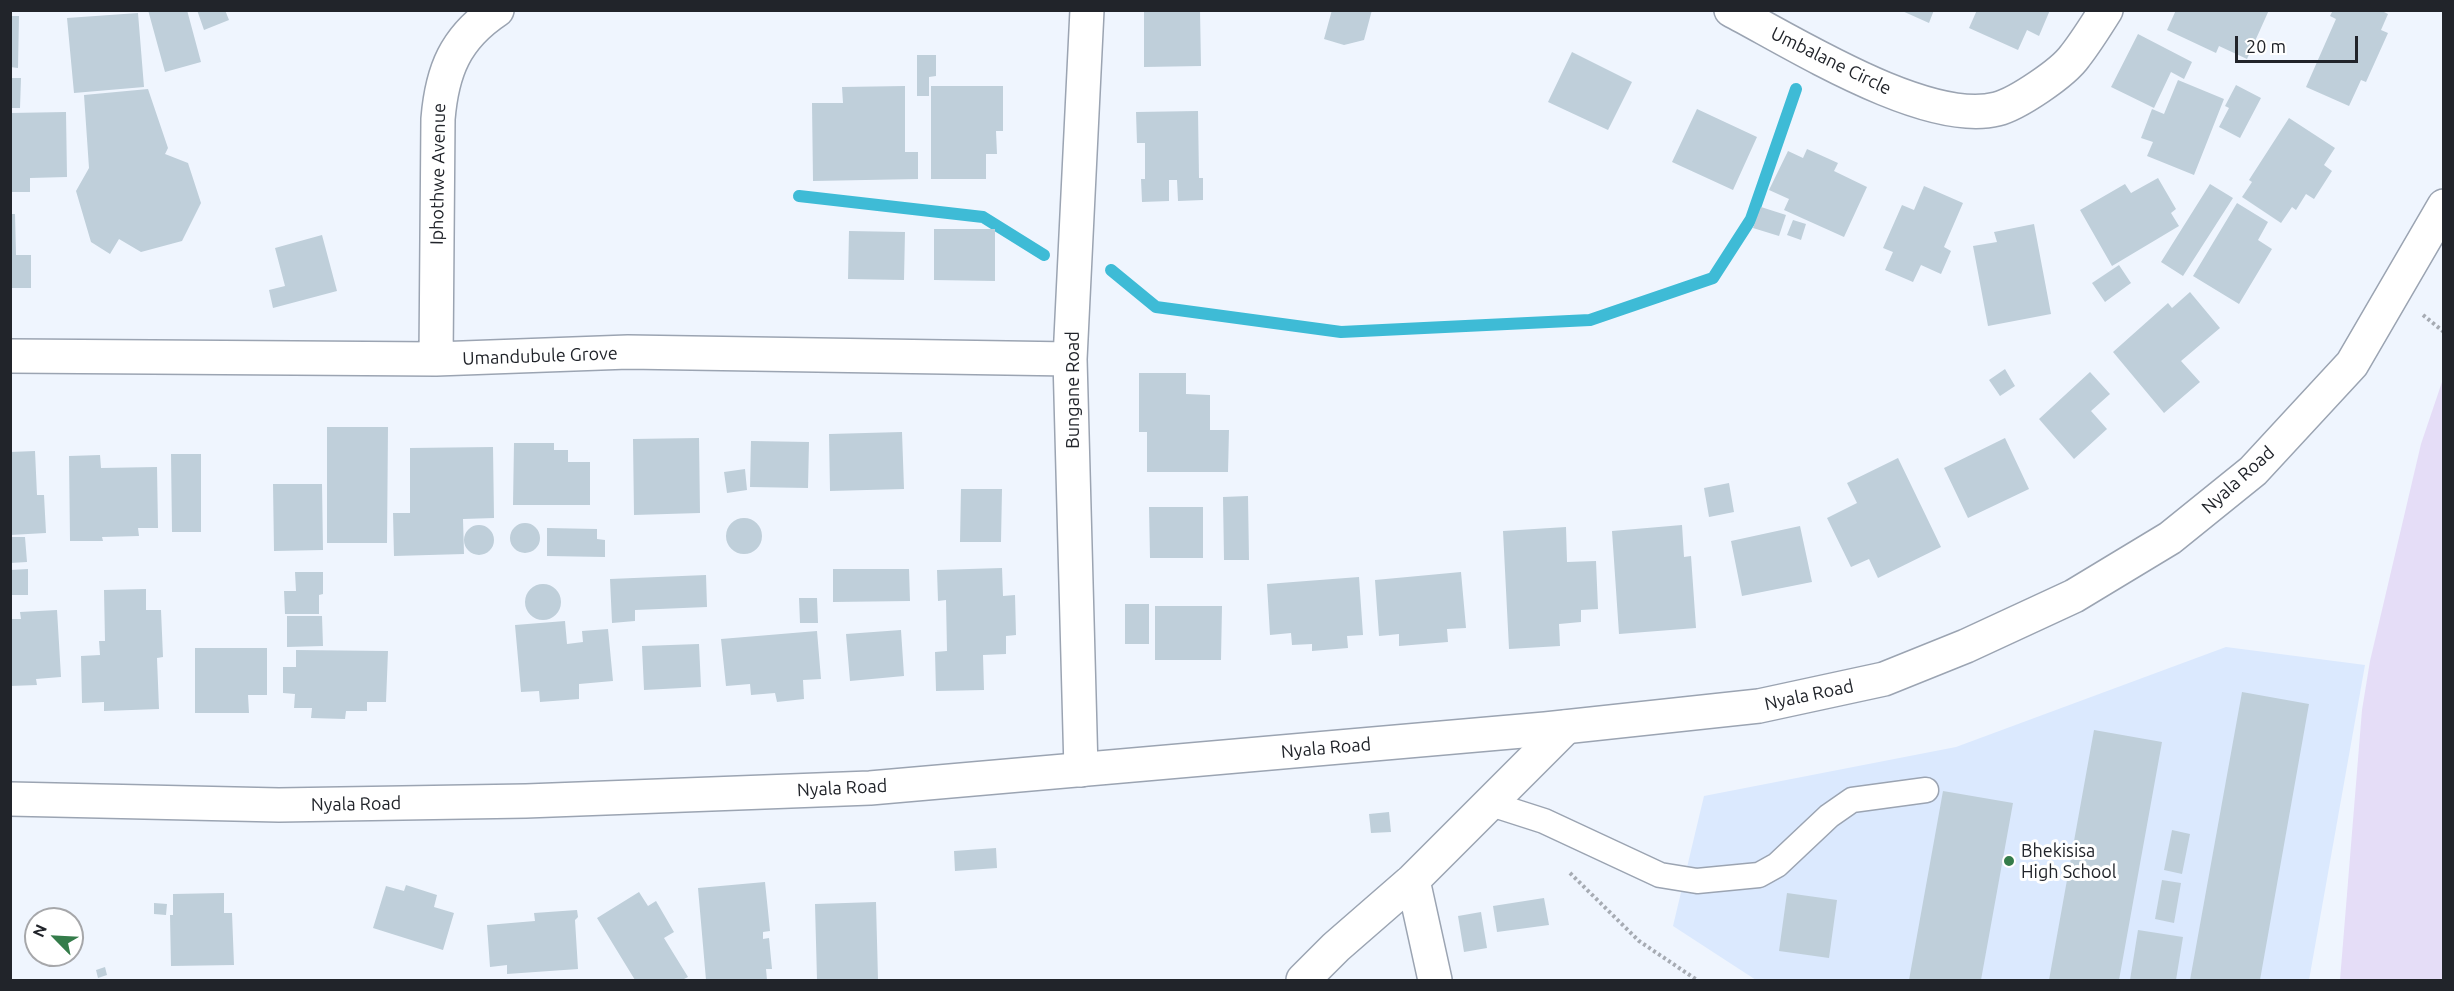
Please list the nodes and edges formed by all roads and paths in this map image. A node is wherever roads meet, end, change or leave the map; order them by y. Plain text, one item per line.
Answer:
1 (497, 10) edge
2 (1087, 10) edge
3 (1731, 10) edge
4 (2106, 10) edge
5 (2444, 206) edge
6 (10, 356) edge
7 (436, 359) junction
8 (1070, 359) junction
9 (1566, 727) junction
10 (1081, 770) junction
11 (1926, 790) dead end
12 (10, 799) edge
13 (1488, 803) junction
14 (1544, 821) junction
15 (1413, 880) junction
16 (1303, 981) edge
17 (1435, 981) edge
18 (1697, 981) edge

1 - 7 street, Iphothwe Avenue
2 - 8 street, Bungane Road
3 - 4 street, Umbalane Circle
5 - 9 street, Nyala Road
6 - 7 street, Umandubule Grove
7 - 8 street, Umandubule Grove
8 - 10 street, Bungane Road
9 - 10 street, Nyala Road
9 - 13 street
10 - 12 street, Nyala Road
11 - 14 lane
13 - 14 lane
13 - 15 street
14 - 18 path
15 - 16 street
15 - 17 street

